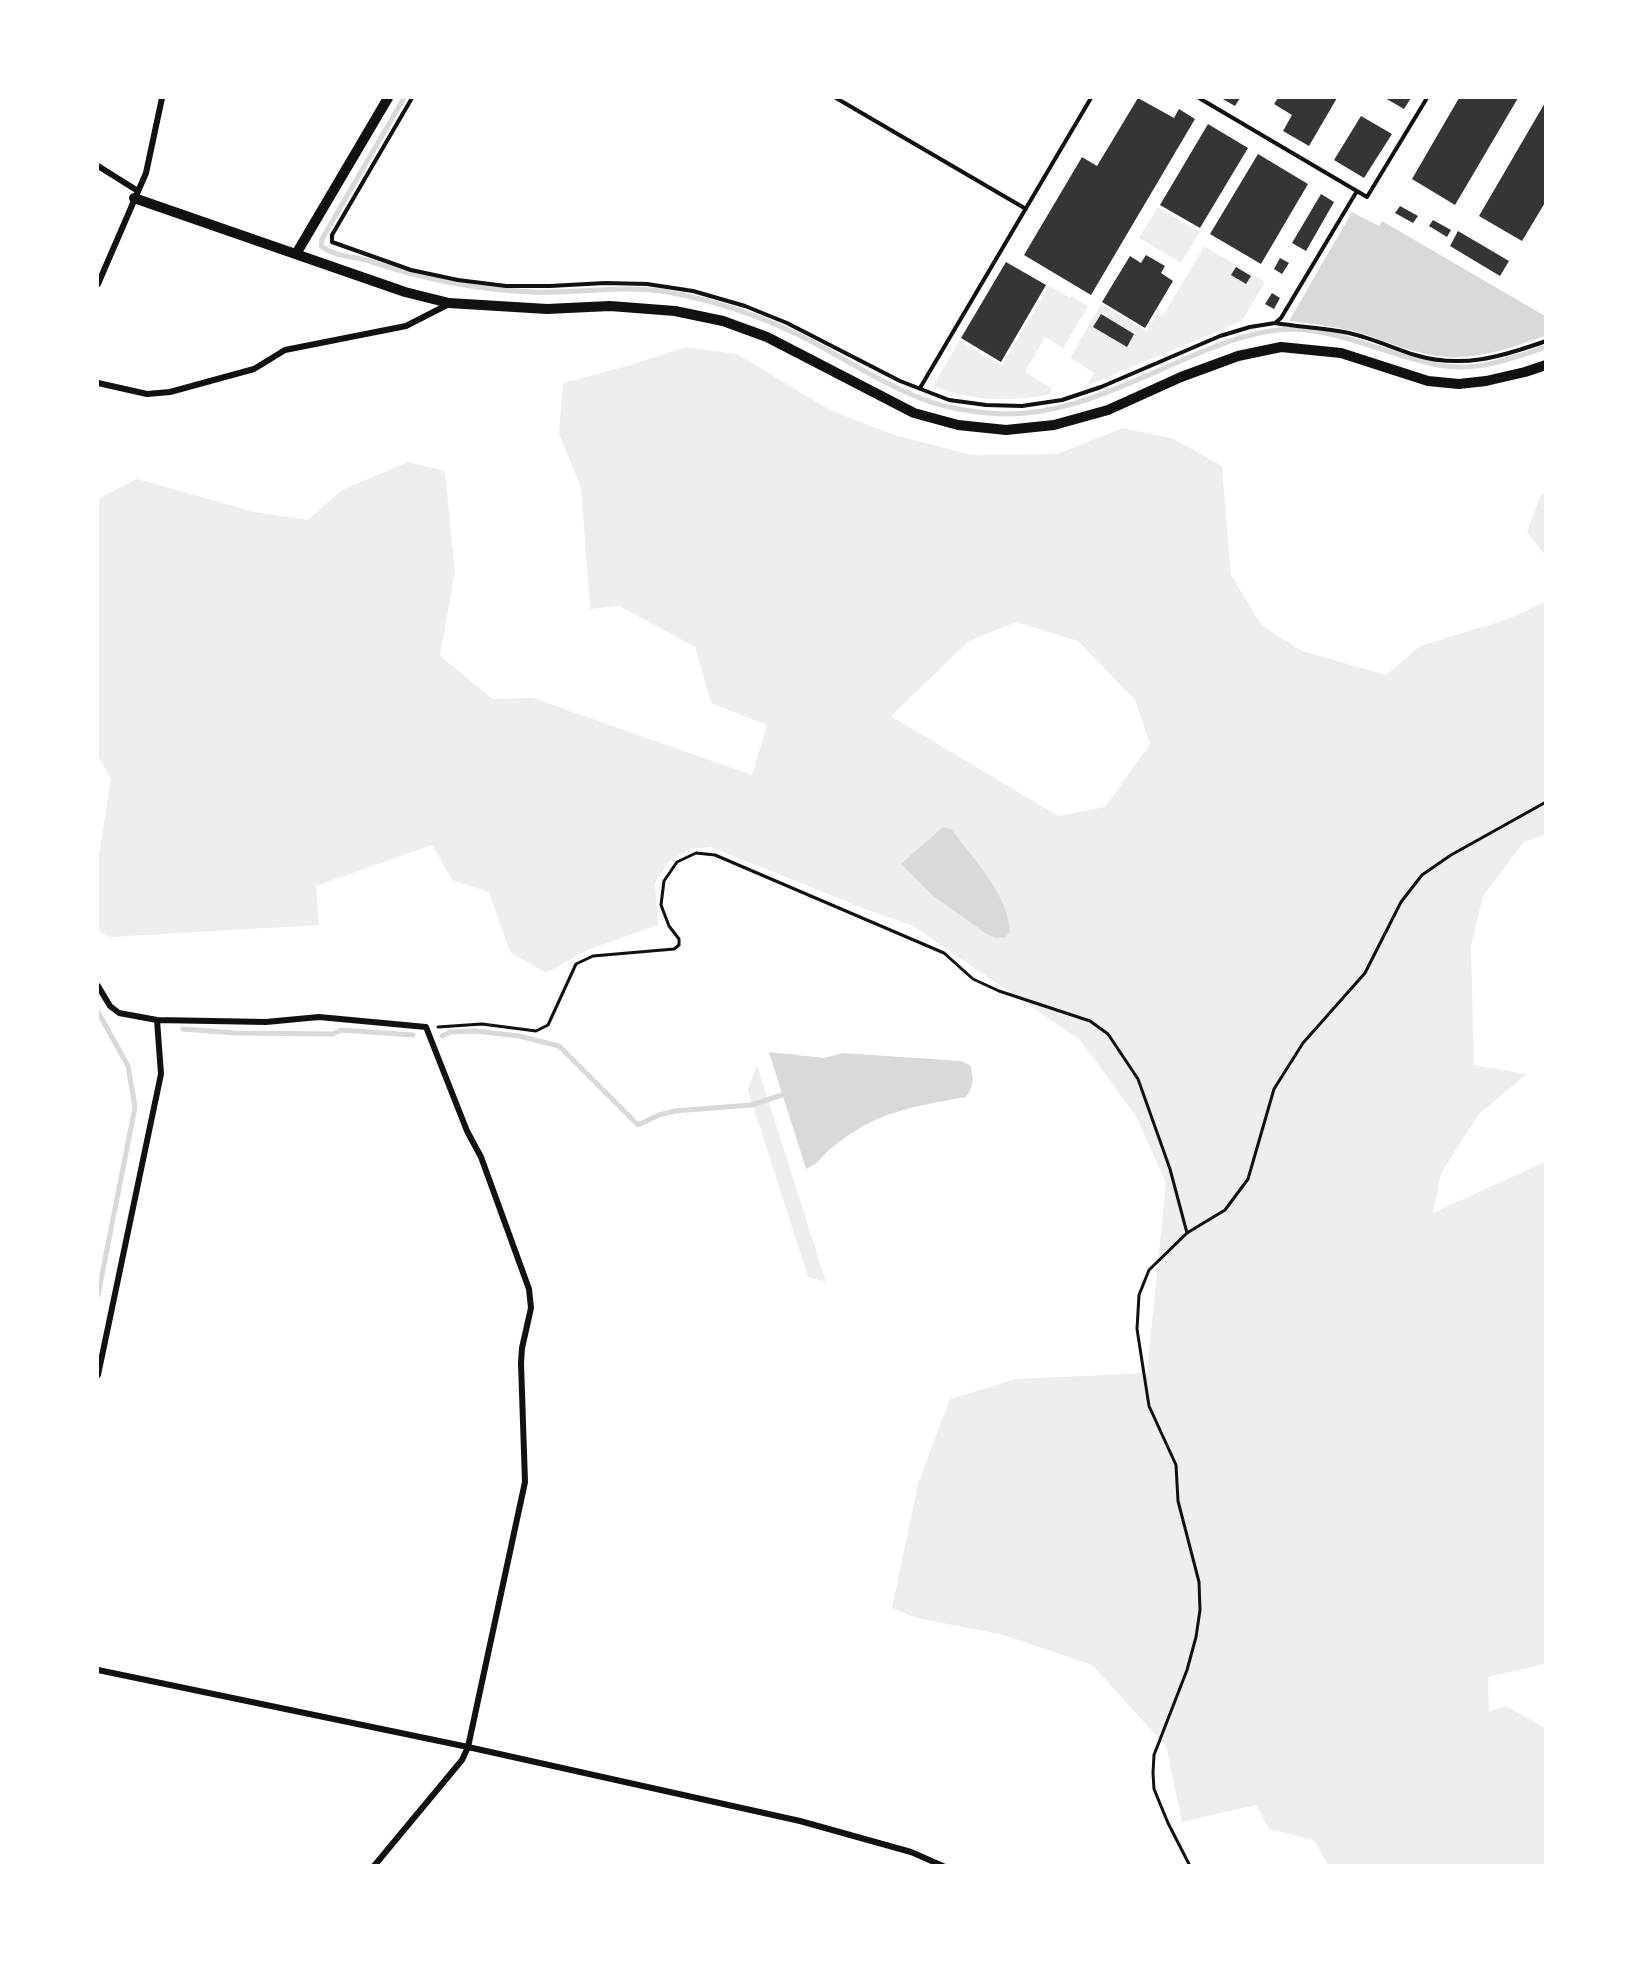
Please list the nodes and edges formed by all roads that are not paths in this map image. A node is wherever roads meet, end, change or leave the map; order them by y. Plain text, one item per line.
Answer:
1 (162, 98) edge
2 (388, 98) edge
3 (412, 98) edge
4 (836, 98) edge
5 (1091, 98) edge
6 (1199, 98) edge
7 (1427, 98) edge
8 (98, 166) edge
9 (1357, 191) junction
10 (136, 194) junction
11 (1026, 209) junction
12 (296, 254) junction
13 (98, 284) edge
14 (449, 303) junction
15 (1275, 323) junction
16 (1545, 341) edge
17 (1545, 365) edge
18 (98, 383) edge
19 (920, 388) junction
20 (98, 986) edge
21 (157, 1020) junction
22 (98, 1375) edge
23 (98, 1670) edge
24 (468, 1747) junction
25 (374, 1866) edge
26 (943, 1866) edge

1 - 10 street
2 - 12 street
3 - 19 lane
4 - 11 lane
5 - 11 lane
6 - 9 lane
7 - 9 lane
8 - 10 street
9 - 15 lane
10 - 12 street
10 - 13 street
11 - 19 lane
12 - 14 street
14 - 17 street
14 - 18 street
15 - 16 lane
15 - 19 lane
20 - 21 street
21 - 22 street
21 - 24 street
23 - 24 street
24 - 25 street
24 - 26 street

